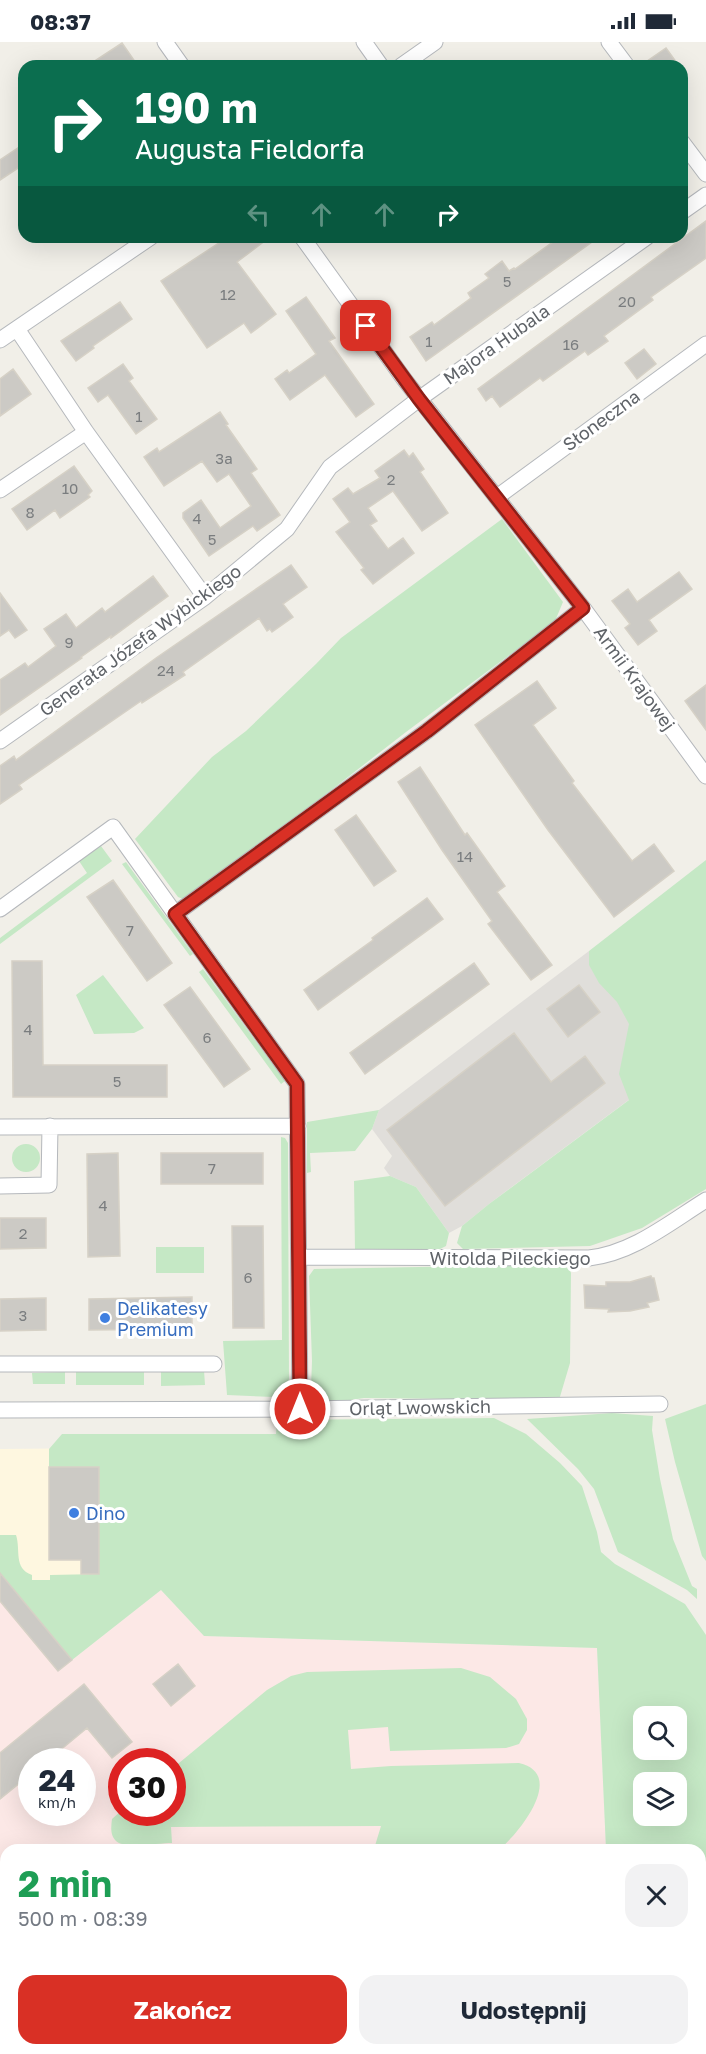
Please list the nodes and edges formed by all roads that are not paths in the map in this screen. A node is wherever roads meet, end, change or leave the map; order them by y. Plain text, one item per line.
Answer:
1 (165, 42) edge
2 (364, 42) edge
3 (435, 42) edge
4 (609, 42) edge
5 (178, 60) edge
6 (377, 60) edge
7 (410, 60) edge
8 (622, 60) edge
9 (688, 150) edge
10 (706, 174) edge
11 (706, 195) edge
12 (688, 208) edge
13 (142, 243) edge
14 (306, 243) edge
15 (639, 243) edge
16 (17, 329) junction
17 (0, 340) edge
18 (706, 344) edge
19 (419, 399) junction
20 (86, 432) junction
21 (0, 490) edge
22 (497, 497) junction
23 (301, 508) joint
24 (205, 597) junction
25 (583, 608) junction
26 (0, 741) edge
27 (706, 776) edge
28 (0, 909) edge
29 (175, 914) junction
30 (50, 1126) junction
31 (298, 1126) junction
32 (0, 1127) edge
33 (0, 1186) edge
34 (706, 1200) edge
35 (299, 1257) junction
36 (0, 1364) edge
37 (214, 1364) dead end
38 (660, 1404) dead end
39 (300, 1409) junction
40 (0, 1410) edge

1 - 5 street
2 - 6 street
3 - 7 street
4 - 8 street
9 - 10 street
11 - 12 street
13 - 16 street
14 - 19 street, Armii Krajowej
15 - 19 street, Majora Hubala
16 - 17 street
16 - 20 street
18 - 22 street, Słoneczna
19 - 22 street, Armii Krajowej
19 - 23 street, Majora Hubala
20 - 21 street
20 - 24 street
22 - 25 street, Armii Krajowej
23 - 24 street, Generała Józefa Wybickiego
24 - 26 street, Generała Józefa Wybickiego
25 - 27 street, Armii Krajowej
25 - 29 street
28 - 29 street
29 - 31 street
30 - 31 street
30 - 32 street
30 - 33 street
31 - 35 street
34 - 35 street, Witolda Pileckiego
35 - 39 street
36 - 37 street
38 - 39 street, Orląt Lwowskich
39 - 40 street, Orląt Lwowskich

